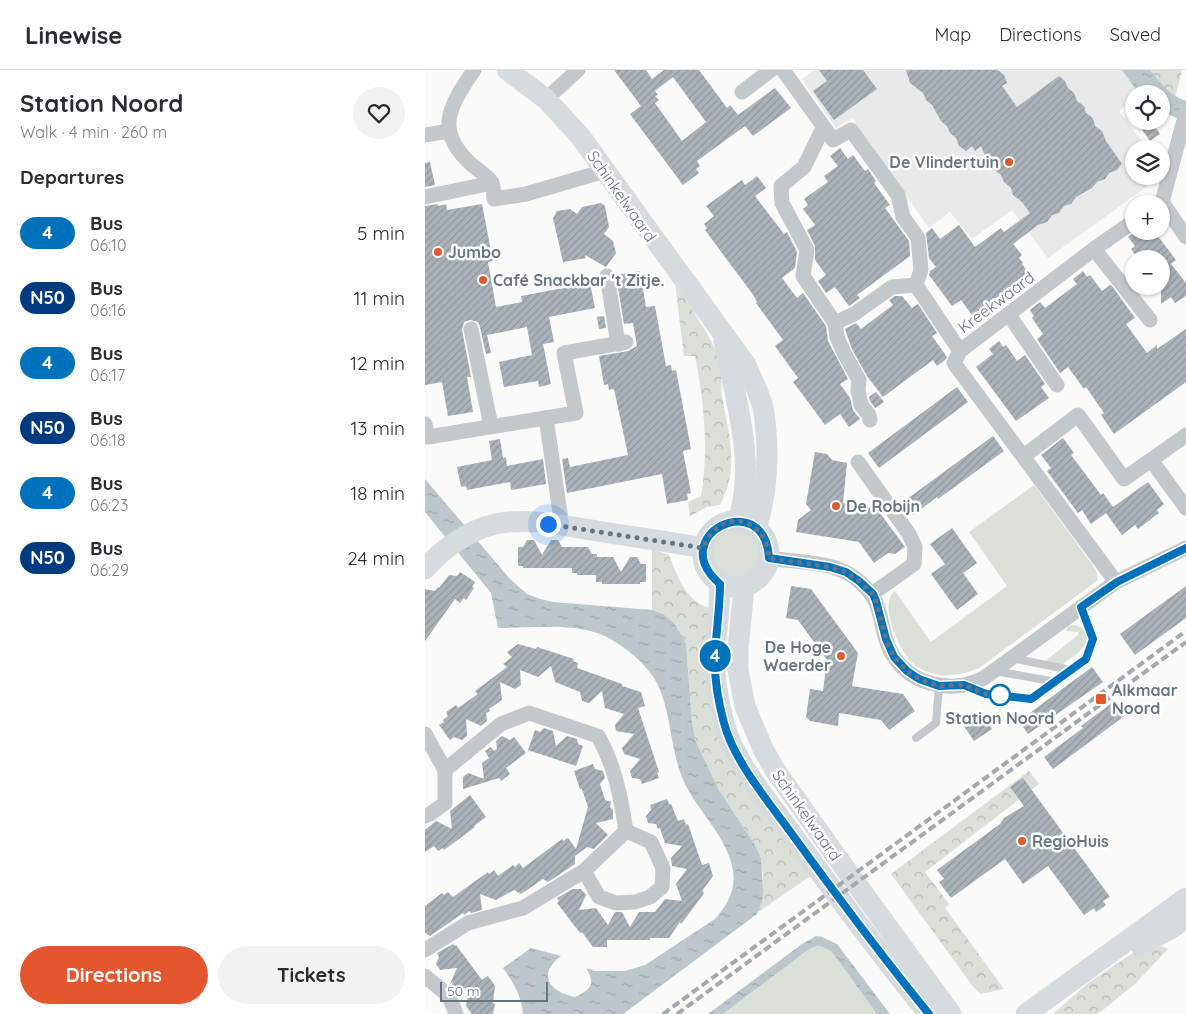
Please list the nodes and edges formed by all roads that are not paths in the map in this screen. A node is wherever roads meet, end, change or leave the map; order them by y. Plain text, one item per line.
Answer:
1 (473, 70) edge
2 (507, 70) edge
3 (578, 70) edge
4 (745, 70) edge
5 (771, 70) edge
6 (783, 70) edge
7 (754, 82) junction
8 (742, 92) dead end
9 (547, 99) junction
10 (1186, 113) edge
11 (823, 128) junction
12 (449, 131) junction
13 (425, 135) edge
14 (605, 170) junction
15 (492, 183) junction
16 (1163, 195) edge
17 (425, 197) edge
18 (1170, 215) edge
19 (1125, 228) edge
20 (1186, 237) edge
21 (1094, 249) junction
22 (607, 276) dead end
23 (916, 285) junction
24 (1009, 315) junction
25 (1150, 320) dead end
26 (835, 322) junction
27 (471, 329) dead end
28 (960, 351) junction
29 (1057, 385) dead end
30 (546, 418) junction
31 (869, 418) dead end
32 (491, 426) junction
33 (426, 431) edge
34 (1186, 435) edge
35 (1023, 456) junction
36 (1151, 460) junction
37 (858, 462) dead end
38 (1186, 508) edge
39 (747, 525) junction
40 (562, 526) junction
41 (703, 548) junction
42 (1186, 548) edge
43 (769, 558) junction
44 (426, 564) edge
45 (1117, 582) junction
46 (720, 584) junction
47 (744, 587) junction
48 (873, 594) junction
49 (1081, 607) junction
50 (1012, 658) junction
51 (1071, 670) junction
52 (995, 671) junction
53 (1056, 682) junction
54 (964, 685) junction
55 (939, 686) junction
56 (425, 734) edge
57 (916, 738) dead end
58 (445, 770) junction
59 (425, 816) edge
60 (626, 831) junction
61 (583, 871) junction
62 (1185, 904) edge
63 (425, 950) edge
64 (425, 976) edge
65 (455, 1014) edge
66 (929, 1014) edge
67 (951, 1014) edge
68 (1026, 1014) edge
69 (1046, 1014) edge

1 - 12 street
2 - 9 street, Schinkelwaard
3 - 9 street
4 - 7 street
5 - 7 street
6 - 11 street
7 - 8 street
9 - 14 street, Schinkelwaard
10 - 16 street
11 - 23 street
11 - 26 street
12 - 13 street
12 - 15 street
14 - 15 street
14 - 39 street, Schinkelwaard
15 - 17 street
18 - 20 street
19 - 21 street, Kreekwaard
21 - 24 street, Kreekwaard
21 - 25 street
22 - 30 street
23 - 26 street
23 - 28 street
24 - 28 street, Kreekwaard
24 - 29 street
26 - 31 street
27 - 32 street
28 - 35 street, Kreekwaard
30 - 32 street
30 - 40 street
32 - 33 street
34 - 36 street
35 - 36 street
35 - 45 street, Kreekwaard
36 - 38 street
37 - 48 street
39 - 41 street
39 - 43 street
40 - 41 street
40 - 44 street
41 - 46 street
42 - 45 street
43 - 47 street
43 - 48 street
45 - 49 street
46 - 47 street
46 - 66 street, Schinkelwaard
47 - 67 street, Schinkelwaard
48 - 55 street
49 - 50 street
49 - 51 lane
50 - 51 lane
50 - 52 street
51 - 53 lane
52 - 53 lane
52 - 54 street
53 - 54 lane
54 - 55 street
55 - 57 lane
56 - 58 street
58 - 59 street
58 - 60 street
60 - 61 street
60 - 61 street
61 - 63 street
62 - 68 street
62 - 69 street
64 - 65 street

